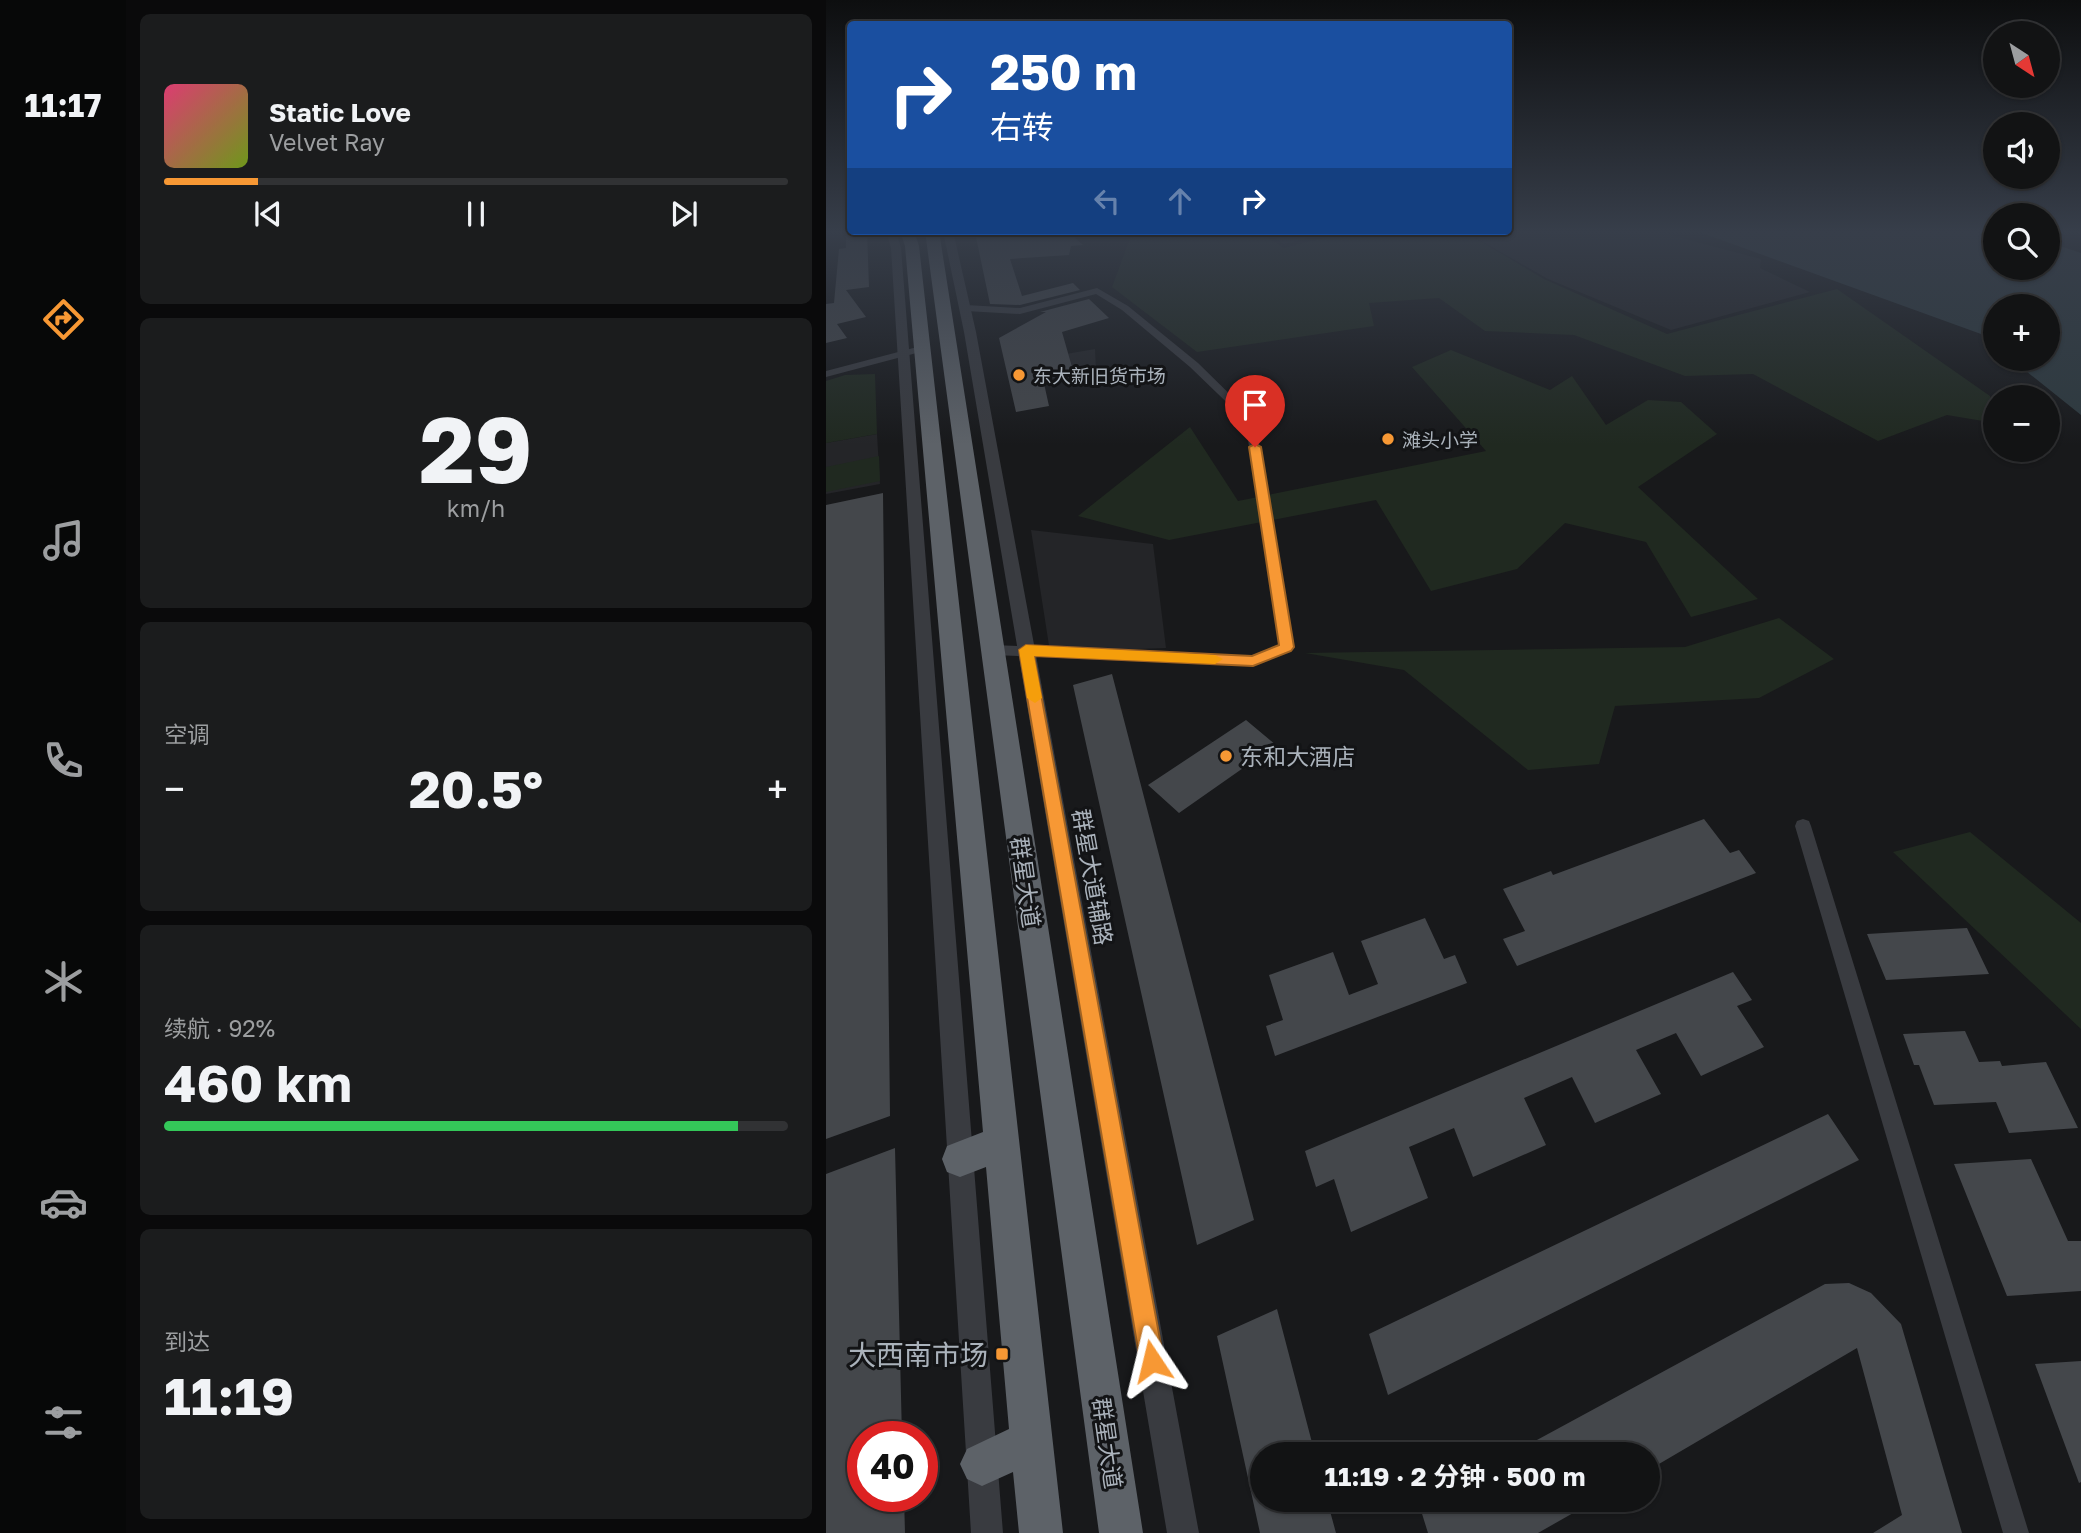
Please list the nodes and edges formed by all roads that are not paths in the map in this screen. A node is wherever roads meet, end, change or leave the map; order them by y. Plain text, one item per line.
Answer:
1 (904, 302) edge
2 (923, 302) edge
3 (947, 302) edge
4 (954, 302) edge
5 (1056, 302) edge
6 (1114, 302) edge
7 (955, 310) junction
8 (912, 351) junction
9 (826, 374) edge
10 (970, 403) junction
11 (993, 650) junction
12 (1026, 650) junction
13 (1803, 826) dead end
14 (1001, 1143) junction
15 (960, 1159) junction
16 (1032, 1441) junction
17 (982, 1464) junction
18 (987, 1533) edge
19 (1041, 1533) edge
20 (1121, 1533) edge
21 (1182, 1533) edge
22 (2016, 1533) edge

1 - 8 street
2 - 8 highway, 群星大道
3 - 7 highway, 群星大道
4 - 7 street
5 - 7 street
6 - 12 street
7 - 10 highway, 群星大道
8 - 9 street
8 - 14 highway, 群星大道
8 - 15 street
10 - 11 highway, 群星大道
10 - 12 street, 群星大道辅路
11 - 12 street
11 - 20 highway, 群星大道
12 - 21 street, 群星大道辅路
13 - 22 street
14 - 15 highway
14 - 16 highway, 群星大道
15 - 17 street
16 - 17 highway
16 - 19 highway, 群星大道
17 - 18 street

